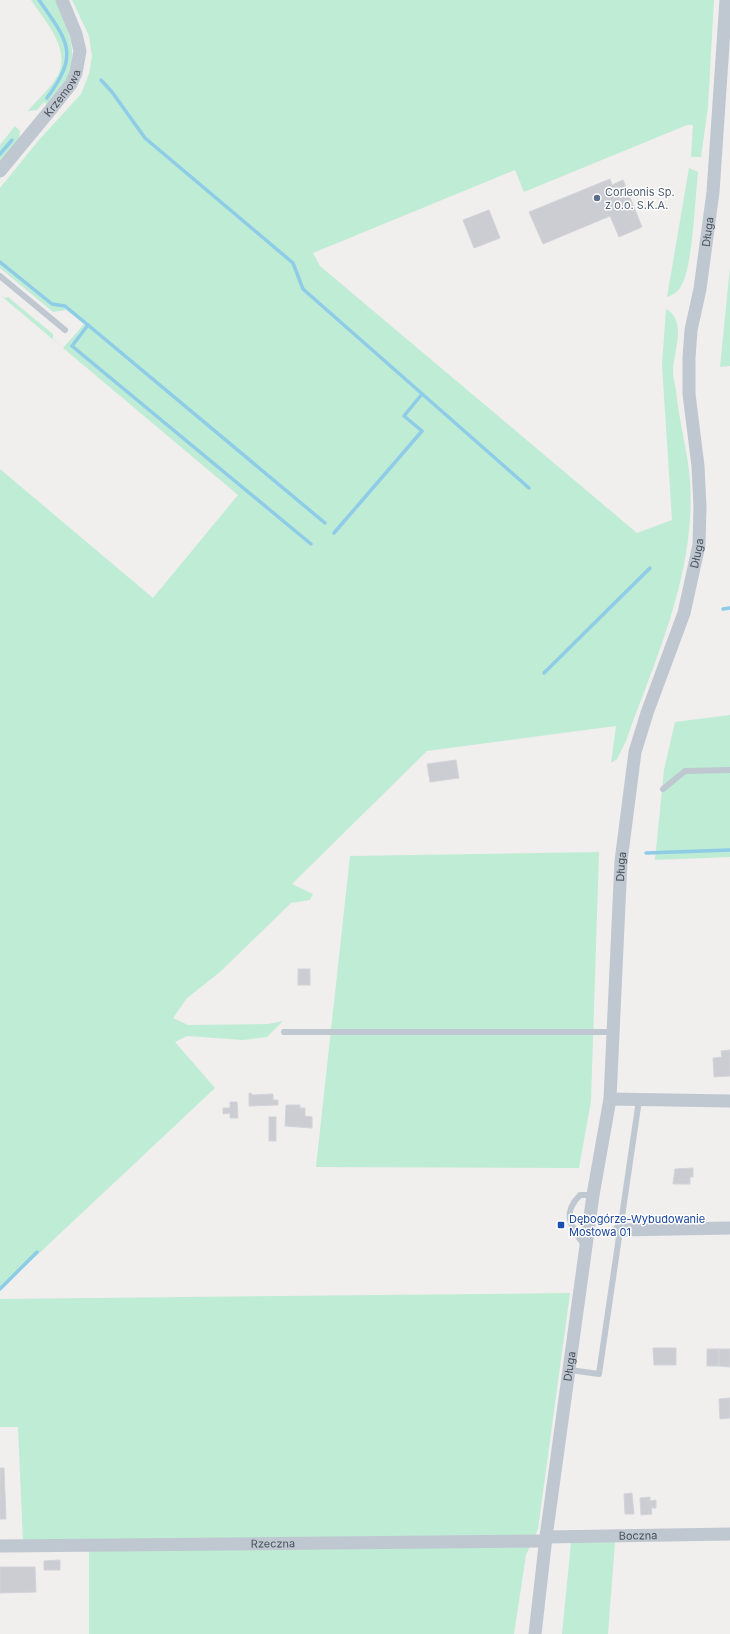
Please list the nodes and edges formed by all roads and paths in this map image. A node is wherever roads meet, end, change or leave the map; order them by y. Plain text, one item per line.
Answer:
1 (62, 0) edge
2 (726, 0) edge
3 (0, 171) edge
4 (0, 276) edge
5 (65, 330) dead end
6 (730, 770) edge
7 (663, 789) dead end
8 (284, 1032) dead end
9 (613, 1032) junction
10 (610, 1099) junction
11 (639, 1100) junction
12 (730, 1101) edge
13 (593, 1195) junction
14 (730, 1228) edge
15 (619, 1230) junction
16 (587, 1249) junction
17 (570, 1370) junction
18 (730, 1534) edge
19 (545, 1539) junction
20 (0, 1546) edge
21 (535, 1634) edge

1 - 3 street, Krzemowa
2 - 9 street, Długa
4 - 5 lane
6 - 7 lane
8 - 9 lane
9 - 10 street, Długa
10 - 11 street
10 - 13 street, Długa
11 - 12 street
11 - 15 lane
13 - 16 street, Długa
13 - 16 lane
14 - 15 street
15 - 17 lane
16 - 17 street, Długa
17 - 19 street, Długa
18 - 19 street, Boczna
19 - 20 street, Rzeczna
19 - 21 street, Długa

